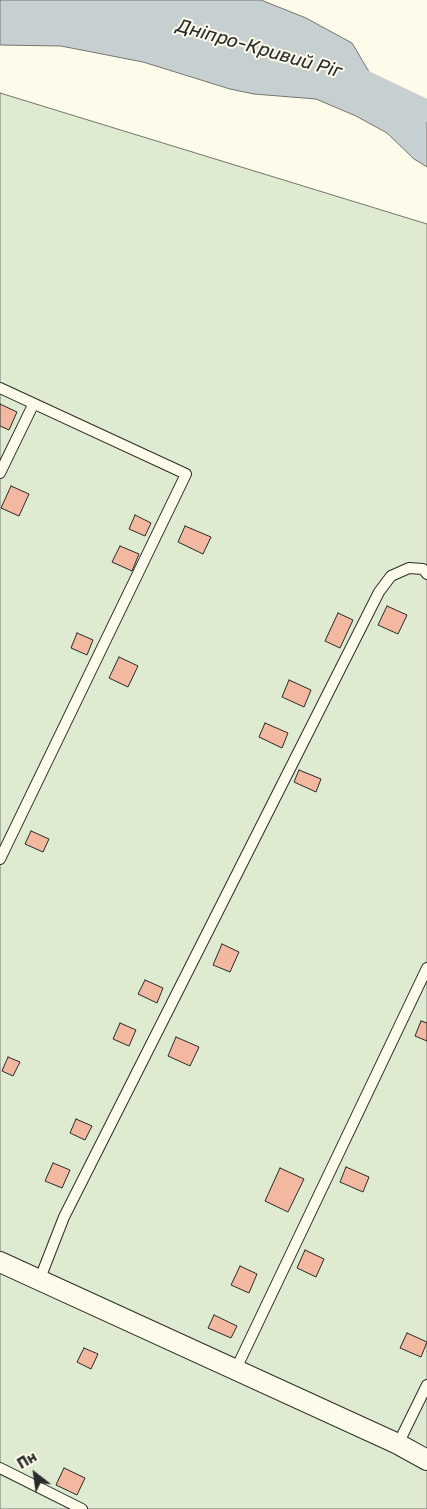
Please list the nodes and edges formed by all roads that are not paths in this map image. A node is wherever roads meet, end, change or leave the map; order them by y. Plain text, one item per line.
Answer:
1 (0, 388) edge
2 (33, 405) junction
3 (0, 473) edge
4 (427, 574) edge
5 (0, 859) edge
6 (427, 968) edge
7 (0, 1262) edge
8 (40, 1281) junction
9 (235, 1371) junction
10 (427, 1385) edge
11 (398, 1444) junction
12 (427, 1460) edge
13 (0, 1468) edge
14 (82, 1509) edge

1 - 2 lane
2 - 3 lane
2 - 5 lane
4 - 8 lane
6 - 9 lane
7 - 8 street
8 - 9 street
9 - 11 street
10 - 11 lane
11 - 12 street
13 - 14 lane

